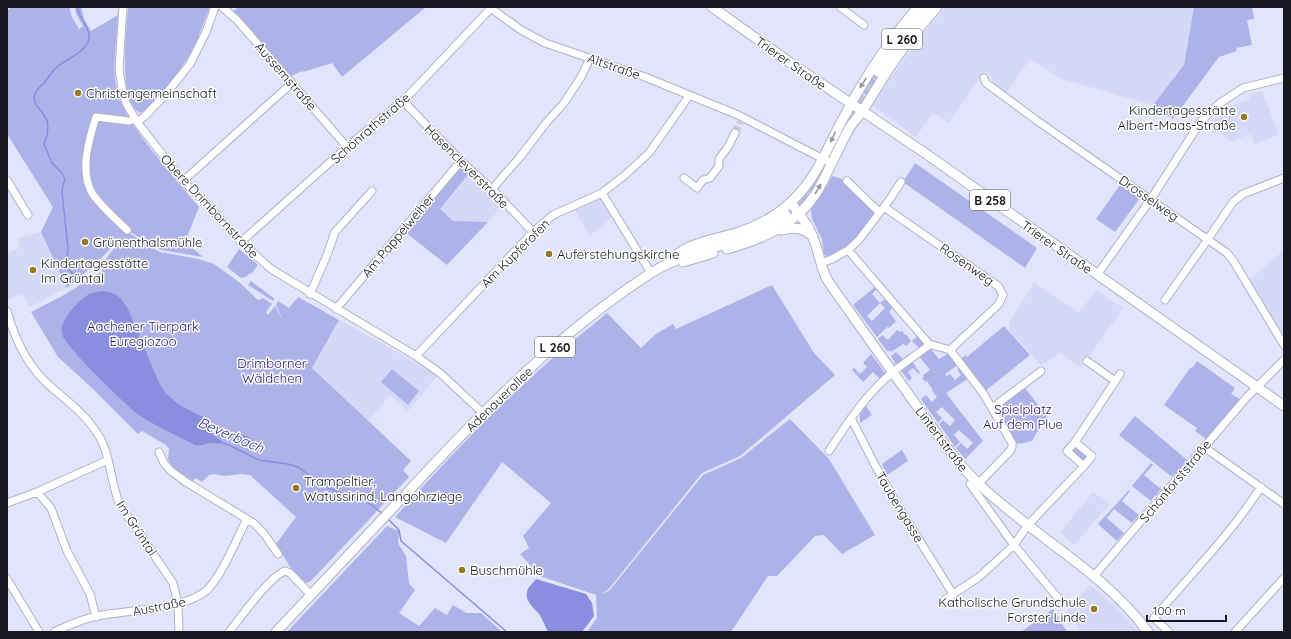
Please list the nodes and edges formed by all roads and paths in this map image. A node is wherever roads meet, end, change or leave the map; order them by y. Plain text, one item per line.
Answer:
1 (123, 7) edge
2 (215, 7) edge
3 (222, 7) edge
4 (491, 7) edge
5 (712, 7) edge
6 (840, 7) edge
7 (918, 7) edge
8 (928, 7) edge
9 (938, 7) edge
10 (864, 25) dead end
11 (590, 58) junction
12 (878, 72) tunnel mouth
13 (984, 78) dead end
14 (1284, 78) edge
15 (292, 83) junction
16 (689, 96) junction
17 (403, 101) junction
18 (851, 104) junction
19 (862, 111) junction
20 (136, 120) junction
21 (735, 133) tunnel mouth
22 (347, 147) junction
23 (822, 159) junction
24 (460, 160) junction
25 (831, 163) junction
26 (684, 178) dead end
27 (1284, 178) edge
28 (7, 180) edge
29 (183, 181) junction
30 (847, 181) dead end
31 (901, 182) dead end
32 (492, 189) junction
33 (372, 191) dead end
34 (602, 194) junction
35 (1151, 199) junction
36 (791, 203) junction
37 (881, 209) junction
38 (800, 213) junction
39 (28, 215) dead end
40 (786, 215) tunnel mouth
41 (127, 230) dead end
42 (533, 232) junction
43 (773, 232) junction
44 (813, 236) junction
45 (1208, 239) junction
46 (241, 242) junction
47 (848, 250) junction
48 (820, 263) junction
49 (666, 264) junction
50 (651, 273) junction
51 (1097, 275) junction
52 (310, 294) junction
53 (1165, 300) dead end
54 (336, 309) junction
55 (7, 311) edge
56 (9, 323) edge
57 (929, 344) junction
58 (1284, 345) edge
59 (950, 350) junction
60 (416, 356) junction
61 (1284, 360) edge
62 (1087, 362) dead end
63 (892, 372) junction
64 (1041, 372) dead end
65 (1120, 374) dead end
66 (1115, 382) junction
67 (1257, 387) junction
68 (1284, 406) edge
69 (992, 408) junction
70 (483, 413) junction
71 (852, 418) junction
72 (1075, 442) junction
73 (1204, 447) junction
74 (829, 451) dead end
75 (159, 452) dead end
76 (108, 460) junction
77 (1084, 466) junction
78 (974, 484) junction
79 (1261, 487) junction
80 (37, 492) junction
81 (7, 503) edge
82 (1284, 504) edge
83 (247, 519) junction
84 (1028, 526) junction
85 (1014, 545) junction
86 (278, 554) dead end
87 (1094, 576) junction
88 (1284, 578) edge
89 (7, 579) edge
90 (311, 594) junction
91 (953, 594) junction
92 (1058, 598) dead end
93 (942, 601) dead end
94 (178, 604) junction
95 (96, 617) junction
96 (39, 632) edge
97 (54, 632) edge
98 (179, 632) edge
99 (229, 632) edge
100 (276, 632) edge
101 (1148, 632) edge
102 (1169, 632) edge
103 (1235, 632) edge

1 - 20 street, Obere Drimbornstraße
2 - 20 street
3 - 15 street, Aussemstraße
4 - 11 street, Altstraße
4 - 17 street, Schönrathstraße
5 - 18 main road, Trierer Straße / B 258
6 - 10 street
7 -> 18 main road
8 - 12 main road, L 260
9 - 19 main road
11 - 16 street, Altstraße
11 - 32 street
13 - 35 street, Drosselweg
14 - 35 street
15 - 22 street, Aussemstraße
15 - 29 street
16 - 23 street, Altstraße
16 - 34 street, Am Kupferofen
17 - 22 street, Schönrathstraße
17 - 24 street, Hasencleverstraße
18 - 19 main road, Trierer Straße / B 258
18 -> 23 main road
19 - 25 main road
19 - 51 main road, Trierer Straße / B 258
20 - 29 street, Obere Drimbornstraße
20 - 41 street
21 - 26 street
22 - 46 street, Schönrathstraße
23 - 25 street, Altstraße
23 - 36 main road
24 - 32 street, Hasencleverstraße
24 - 54 street, Am Pappelweiher
38 -> 25 main road
27 - 45 street
28 - 39 street
29 - 46 street, Obere Drimbornstraße
30 - 37 street, Rosenweg
31 - 37 street
32 - 42 street, Hasencleverstraße
33 - 52 street
34 - 42 street, Am Kupferofen
34 - 50 street
35 - 45 street, Drosselweg
35 - 51 street
36 - 38 main road, Lintertstraße
36 - 49 main road
37 - 47 street
37 - 59 street, Rosenweg
38 - 43 main road
38 - 44 main road, Lintertstraße
40 - 49 main road, Adenauerallee / L 260
42 - 60 street, Am Kupferofen
43 - 44 main road
43 - 49 main road
44 - 48 main road, Lintertstraße
45 - 53 street
45 - 58 street, Drosselweg
46 - 52 street, Obere Drimbornstraße
47 - 48 street
47 - 57 street
48 - 63 main road, Lintertstraße
49 - 50 main road, Adenauerallee / L 260
50 - 70 main road, Adenauerallee / L 260
51 - 67 main road, Trierer Straße / B 258
52 - 54 street, Obere Drimbornstraße
54 - 60 street, Obere Drimbornstraße
55 - 56 street, Im Grüntal
56 - 76 street, Im Grüntal
57 - 59 street
57 - 63 street
59 - 69 street
60 - 70 street, Obere Drimbornstraße
61 - 67 street
62 - 66 street
63 - 71 street
63 - 78 main road, Lintertstraße
64 - 69 street
65 - 66 street
66 - 72 street
67 - 68 main road, Trierer Straße / B 258
67 - 73 street, Schönforststraße
69 - 78 street
70 - 90 main road, Adenauerallee / L 260
71 - 74 street
71 - 91 street, Taubengasse
72 - 77 street
72 - 77 street
73 - 79 street
73 - 87 street, Schönforststraße
75 - 83 street
76 - 80 street
76 - 94 street, Im Grüntal
77 - 84 street
78 - 84 main road, Lintertstraße
78 - 85 street
79 - 82 street
79 - 102 street
80 - 81 street
80 - 95 street
83 - 86 street
83 - 94 street, Austraße
84 - 85 street
84 - 87 main road, Lintertstraße
85 - 91 street
85 - 92 street
87 - 101 main road, Lintertstraße
88 - 103 street
89 - 96 street
90 - 99 street
90 - 100 main road, Adenauerallee / L 260
91 - 93 street
94 - 95 street, Austraße
94 - 98 street, Im Grüntal
95 - 97 street, Austraße

